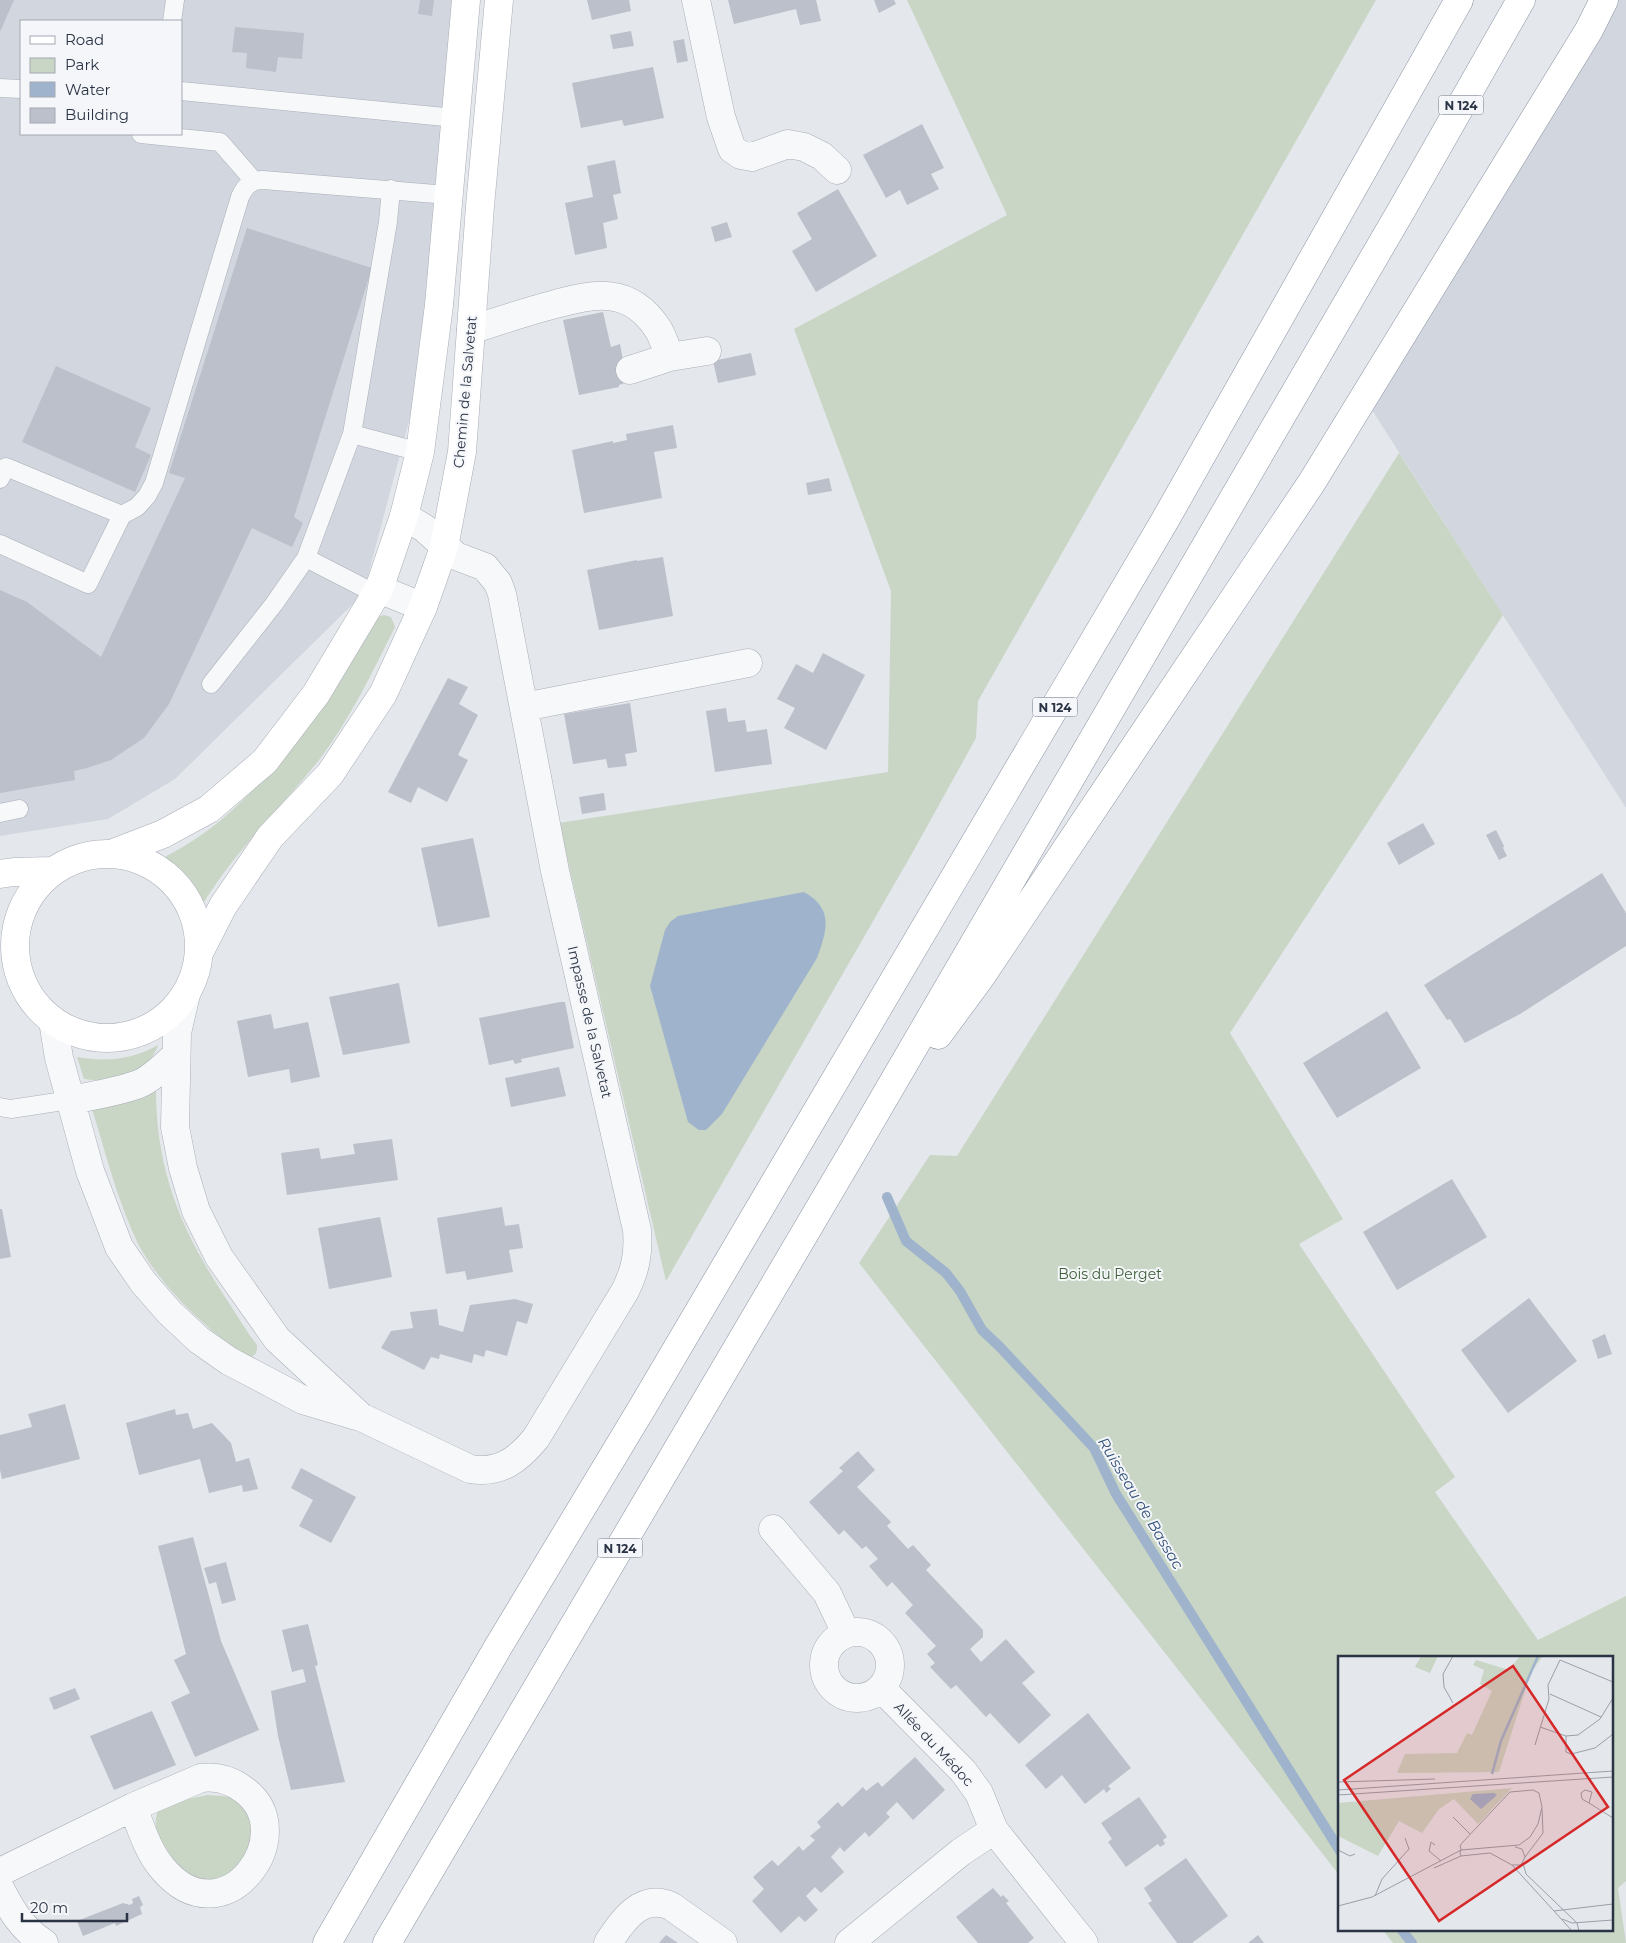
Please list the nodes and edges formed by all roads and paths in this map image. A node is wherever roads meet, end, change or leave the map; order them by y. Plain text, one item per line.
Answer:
1 (175, 0) edge
2 (466, 0) edge
3 (499, 0) edge
4 (696, 0) edge
5 (1459, 0) edge
6 (1521, 0) edge
7 (1604, 0) edge
8 (1615, 0) edge
9 (172, 20) edge
10 (1589, 30) junction
11 (0, 88) edge
12 (20, 89) edge
13 (182, 91) edge
14 (455, 118) junction
15 (151, 135) edge
16 (837, 170) dead end
17 (254, 181) junction
18 (391, 189) junction
19 (448, 195) junction
20 (471, 330) junction
21 (707, 351) dead end
22 (670, 358) junction
23 (630, 370) dead end
24 (352, 434) junction
25 (420, 452) junction
26 (0, 479) edge
27 (122, 515) junction
28 (404, 516) junction
29 (0, 544) edge
30 (444, 547) junction
31 (306, 558) junction
32 (377, 591) junction
33 (423, 607) junction
34 (748, 663) dead end
35 (211, 684) dead end
36 (524, 706) junction
37 (19, 809) dead end
38 (0, 812) edge
39 (111, 854) junction
40 (52, 871) junction
41 (0, 874) edge
42 (200, 951) junction
43 (9, 966) edge
44 (186, 994) junction
45 (53, 1021) junction
46 (176, 1055) junction
47 (70, 1100) junction
48 (0, 1107) edge
49 (852, 1153) junction
50 (361, 1417) junction
51 (773, 1529) dead end
52 (846, 1633) junction
53 (881, 1688) junction
54 (134, 1807) junction
55 (994, 1830) junction
56 (0, 1872) edge
57 (0, 1888) edge
58 (44, 1943) edge
59 (327, 1943) edge
60 (388, 1943) edge
61 (608, 1943) edge
62 (724, 1943) edge
63 (849, 1943) edge
64 (1084, 1943) edge

1 - 9 lane
2 - 14 main road
3 - 20 main road, Chemin de la Salvetat
4 - 16 street
5 - 59 main road, N 124
6 - 49 main road, N 124
7 - 10 main road
8 - 10 main road
10 - 49 main road
11 - 12 lane
13 - 14 lane
14 - 19 main road
15 - 17 lane
17 - 18 lane
17 - 27 lane
18 - 19 lane
18 - 24 lane
19 - 25 main road
20 - 22 street
20 - 30 main road, Chemin de la Salvetat
21 - 22 street
22 - 23 street
24 - 25 lane
24 - 31 lane
25 - 28 main road
26 - 27 lane
27 - 29 lane
28 - 30 street, Impasse de la Salvetat
28 - 32 main road
30 - 33 main road, Chemin de la Salvetat
30 - 36 street, Impasse de la Salvetat
31 - 32 lane
31 - 35 lane
32 - 33 street
32 - 39 main road
33 - 42 main road, Chemin de la Salvetat
34 - 36 street
36 - 50 street, Impasse de la Salvetat
37 - 38 lane
39 - 40 main road
39 - 42 main road
40 - 41 main road
40 - 43 main road
42 - 44 main road
43 - 45 main road
44 - 45 main road
44 - 46 street
45 - 47 street
46 - 47 street
46 - 50 street
47 - 48 lane
47 - 50 street
49 - 60 main road, N 124
51 - 52 street
52 - 53 street
52 - 53 street
53 - 55 street, Allée du Médoc
54 - 54 street
54 - 56 street
55 - 63 street
55 - 64 street, Allée du Médoc
57 - 58 street
61 - 62 street

